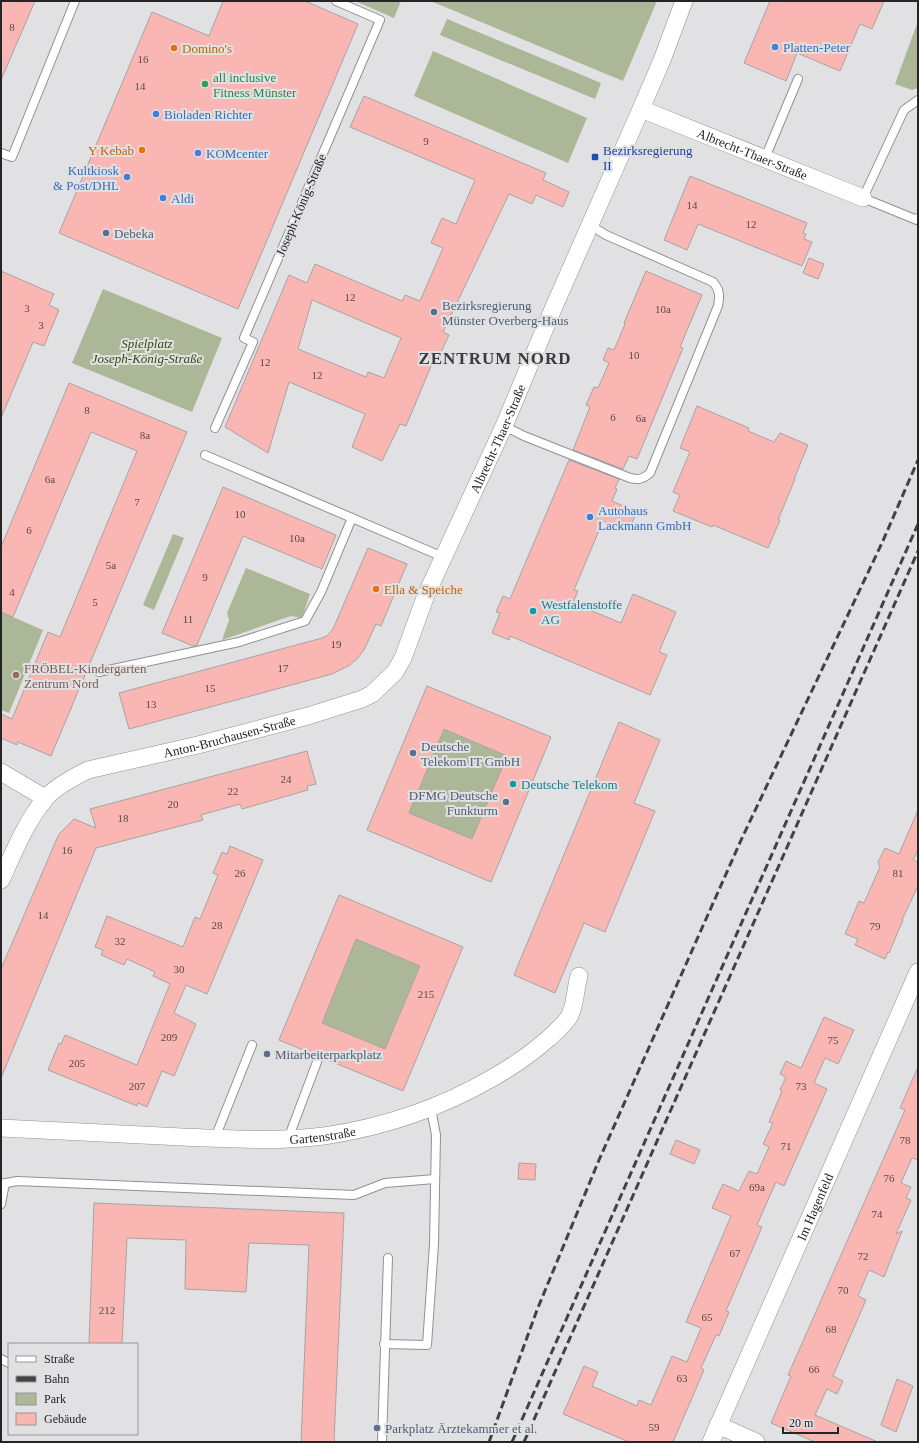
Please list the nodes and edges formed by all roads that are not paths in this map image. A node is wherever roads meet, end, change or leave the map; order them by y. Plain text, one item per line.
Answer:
1 (75, 1) edge
2 (336, 1) edge
3 (684, 1) edge
4 (798, 79) dead end
5 (918, 100) edge
6 (641, 109) junction
7 (1, 153) edge
8 (765, 158) junction
9 (863, 198) junction
10 (918, 218) edge
11 (590, 225) junction
12 (504, 426) junction
13 (215, 428) dead end
14 (205, 455) dead end
15 (352, 518) junction
16 (443, 557) junction
17 (403, 658) joint
18 (99, 672) dead end
19 (1, 772) edge
20 (45, 798) junction
21 (1, 880) edge
22 (918, 972) edge
23 (579, 976) dead end
24 (252, 1045) dead end
25 (317, 1062) dead end
26 (432, 1109) junction
27 (1, 1128) edge
28 (214, 1138) junction
29 (288, 1138) junction
30 (435, 1179) junction
31 (3, 1184) edge
32 (1, 1204) edge
33 (388, 1258) dead end
34 (384, 1344) junction
35 (718, 1425) junction
36 (382, 1442) edge
37 (711, 1442) edge
38 (756, 1442) edge

1 - 7 lane
2 - 13 lane, Joseph-König-Straße
3 - 6 street, Albrecht-Thaer-Straße
4 - 8 lane
5 - 9 lane
6 - 8 street, Albrecht-Thaer-Straße
6 - 11 street, Albrecht-Thaer-Straße
8 - 9 street, Albrecht-Thaer-Straße
9 - 10 lane, Albrecht-Thaer-Straße
11 - 12 street, Albrecht-Thaer-Straße
11 - 12 lane
12 - 16 street, Albrecht-Thaer-Straße
14 - 15 lane
15 - 16 lane
15 - 18 lane
16 - 17 street, Albrecht-Thaer-Straße
17 - 20 street, Anton-Bruchausen-Straße
19 - 20 street
20 - 21 street, Anton-Bruchausen-Straße
22 - 35 street, Im Hagenfeld
23 - 26 street, Gartenstraße
24 - 28 lane
25 - 29 lane
26 - 29 street, Gartenstraße
26 - 30 lane
27 - 28 street, Gartenstraße
28 - 29 street, Gartenstraße
30 - 31 lane
30 - 34 lane
31 - 32 lane
33 - 34 lane
34 - 36 lane
35 - 37 street, Im Hagenfeld
35 - 38 street

